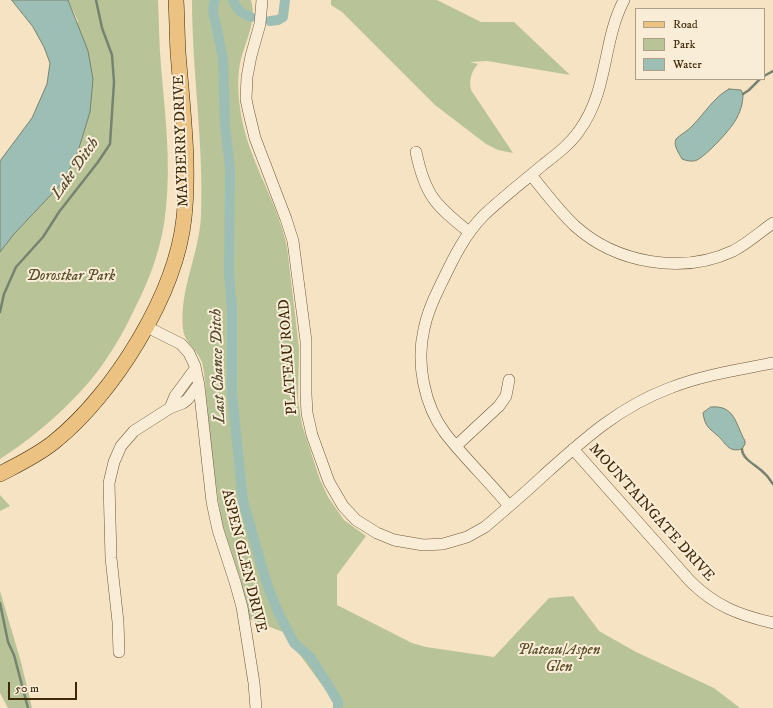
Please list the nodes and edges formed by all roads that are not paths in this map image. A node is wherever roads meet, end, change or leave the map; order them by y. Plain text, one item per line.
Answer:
1 (176, 0) edge
2 (262, 0) edge
3 (624, 0) edge
4 (416, 152) dead end
5 (531, 175) junction
6 (773, 223) edge
7 (469, 232) junction
8 (147, 327) junction
9 (773, 363) edge
10 (195, 368) junction
11 (509, 380) dead end
12 (199, 384) junction
13 (170, 408) junction
14 (456, 446) junction
15 (573, 449) junction
16 (0, 474) edge
17 (509, 506) junction
18 (773, 623) edge
19 (119, 652) dead end
20 (256, 708) edge

1 - 8 main road, MAYBERRY DRIVE
2 - 17 street, PLATEAU ROAD
3 - 5 street
4 - 7 street
5 - 6 street
5 - 7 street
7 - 14 street
8 - 10 street, ASPEN GLEN DRIVE
8 - 16 main road, MAYBERRY DRIVE
9 - 15 street, PLATEAU ROAD
10 - 12 street, ASPEN GLEN DRIVE
10 - 13 street
11 - 14 street
12 - 13 street
12 - 20 street, ASPEN GLEN DRIVE
13 - 19 street
14 - 17 street
15 - 17 street, PLATEAU ROAD
15 - 18 street, MOUNTAINGATE DRIVE

